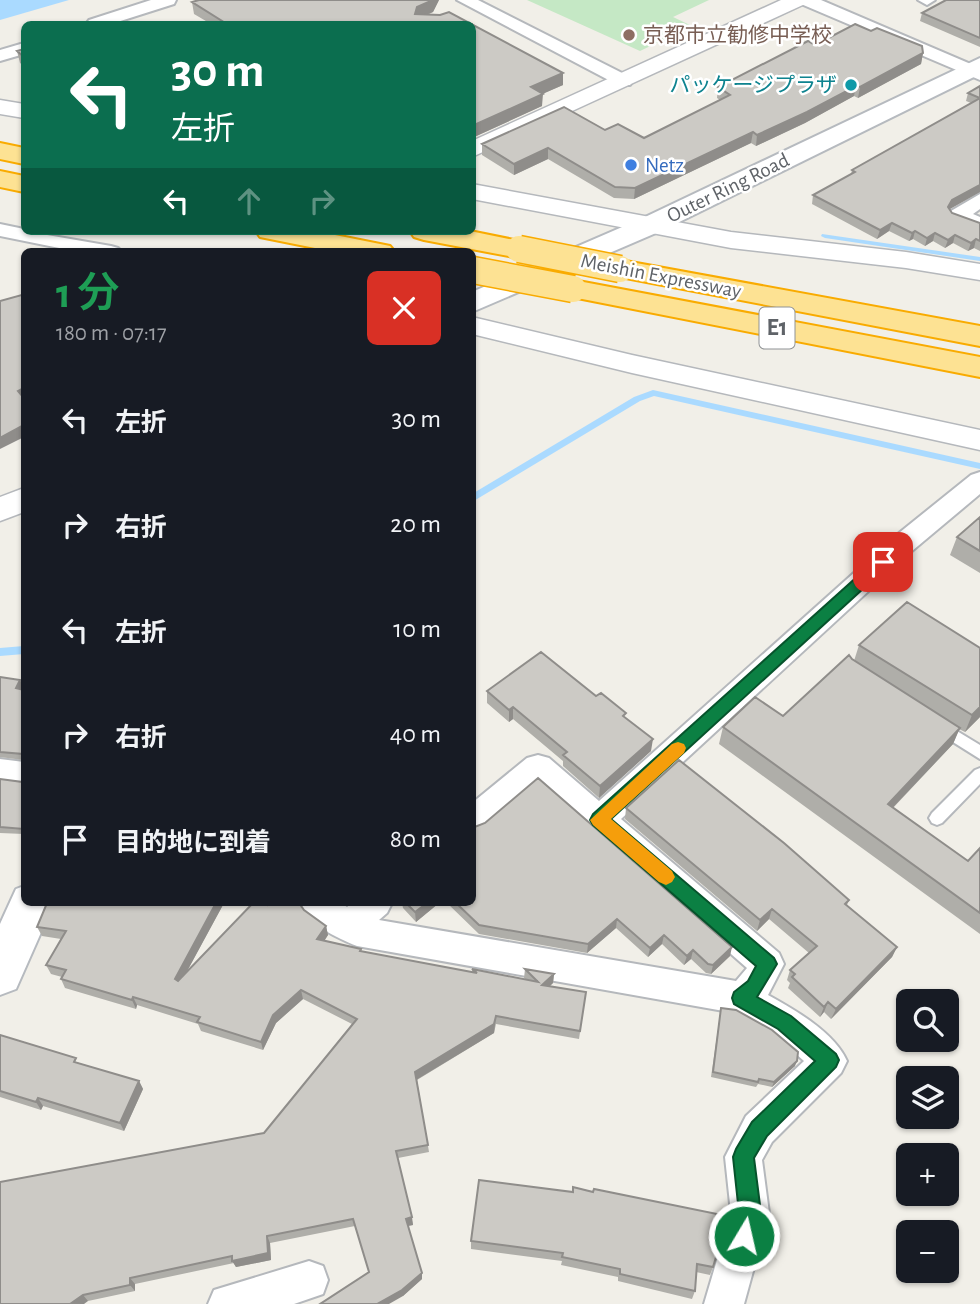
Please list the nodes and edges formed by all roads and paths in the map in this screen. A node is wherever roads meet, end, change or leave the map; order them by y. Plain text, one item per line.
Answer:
1 (168, 0) edge
2 (799, 0) edge
3 (807, 0) edge
4 (469, 2) edge
5 (450, 15) edge
6 (104, 21) edge
7 (21, 49) edge
8 (0, 56) edge
9 (976, 70) edge
10 (624, 81) junction
11 (0, 107) edge
12 (21, 110) edge
13 (476, 148) edge
14 (0, 151) edge
15 (21, 155) edge
16 (0, 179) edge
17 (21, 183) edge
18 (476, 192) edge
19 (980, 200) edge
20 (653, 224) junction
21 (980, 225) edge
22 (0, 230) edge
23 (21, 234) edge
24 (25, 235) edge
25 (291, 235) edge
26 (445, 235) edge
27 (91, 248) edge
28 (359, 248) edge
29 (476, 271) edge
30 (980, 272) edge
31 (476, 301) edge
32 (476, 326) edge
33 (980, 327) edge
34 (942, 329) junction
35 (980, 336) edge
36 (980, 367) edge
37 (980, 440) edge
38 (980, 481) edge
39 (21, 500) edge
40 (0, 510) edge
41 (934, 723) edge
42 (980, 753) edge
43 (0, 771) edge
44 (21, 774) edge
45 (980, 774) edge
46 (937, 818) dead end
47 (476, 819) edge
48 (599, 820) junction
49 (317, 906) edge
50 (372, 906) edge
51 (18, 916) edge
52 (347, 927) junction
53 (0, 974) edge
54 (741, 998) junction
55 (309, 1280) dead end
56 (228, 1304) edge
57 (724, 1304) edge

1 - 6 street
2 - 10 street
3 - 9 street
4 - 5 street
4 - 10 street
7 - 8 street
9 - 20 main road, Outer Ring Road
10 - 13 street
11 - 12 street
14 - 15 highway
16 - 17 highway
18 - 20 street
19 - 21 street
20 - 30 street
20 - 31 main road, Outer Ring Road
22 - 23 street
24 - 27 street
25 - 28 highway
26 - 34 highway, Meishin Expressway / E1, bridge
29 - 36 highway, Meishin Expressway / E1, bridge
32 - 37 street
33 - 34 lane
34 - 35 highway, Meishin Expressway / E1
38 - 48 street
39 - 40 street
41 - 42 lane
43 - 44 street
45 - 46 lane
47 - 48 street
48 - 54 street
49 - 52 street
50 - 52 street
51 - 53 main road
52 - 54 street
54 - 57 street
55 - 56 street

